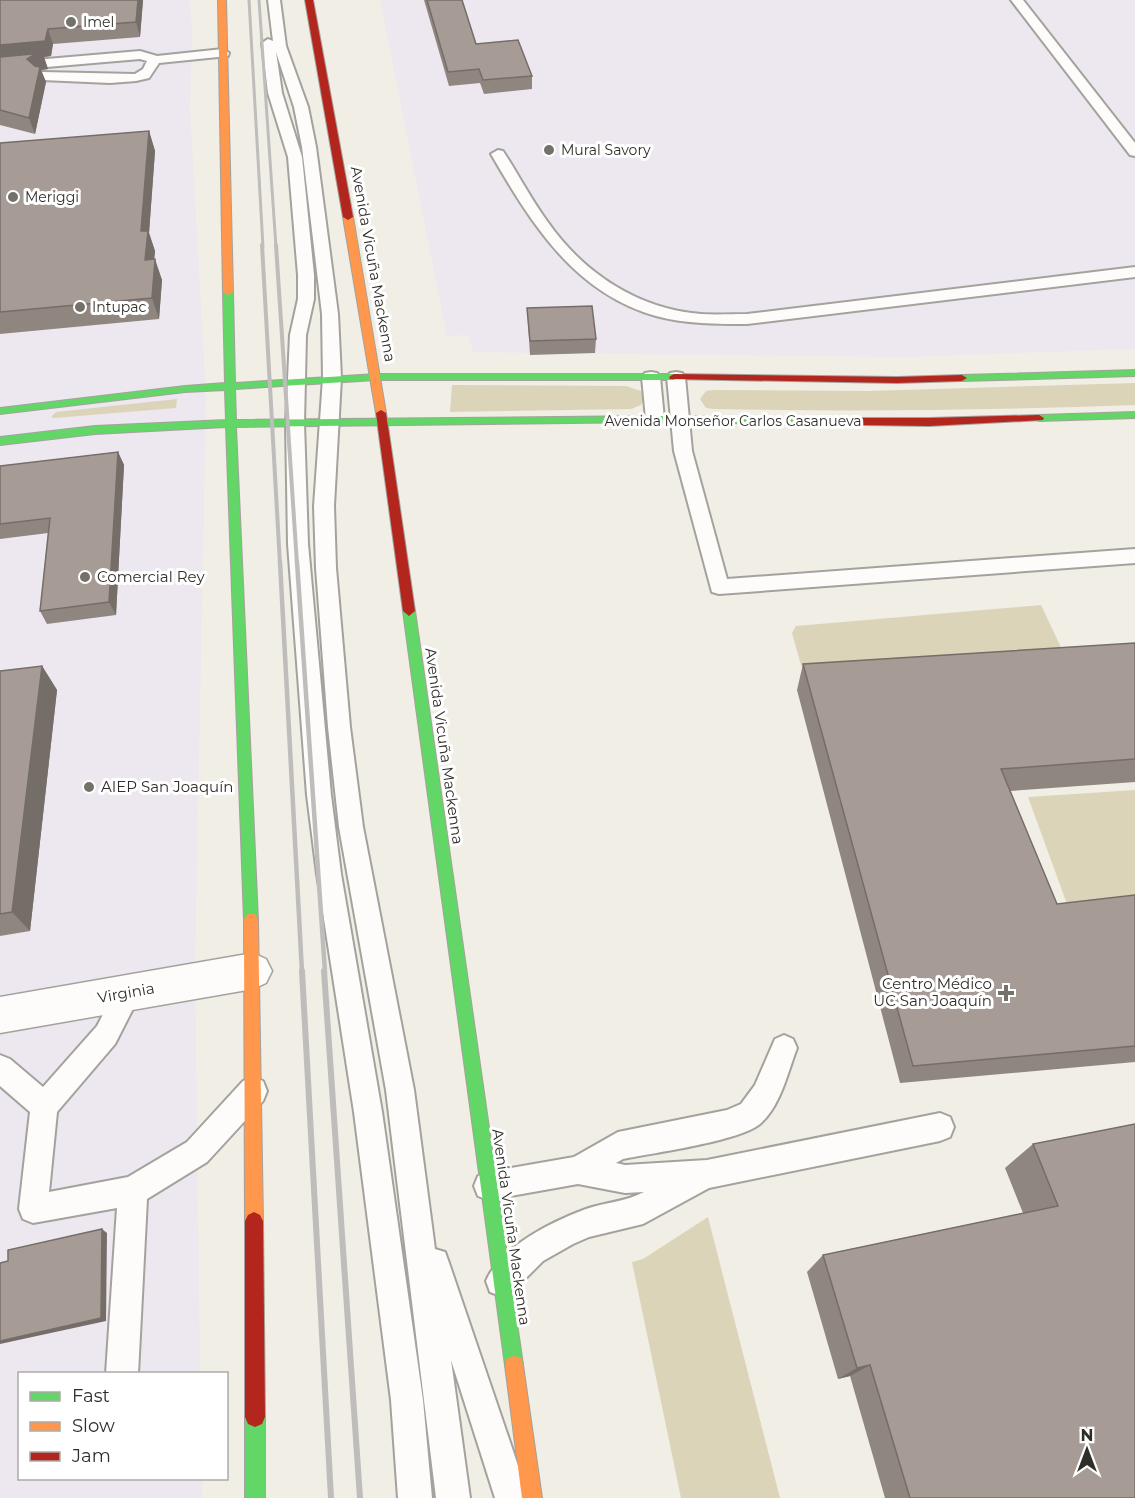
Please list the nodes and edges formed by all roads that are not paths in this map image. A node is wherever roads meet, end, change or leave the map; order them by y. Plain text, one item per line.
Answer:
1 (222, 0) edge
2 (263, 0) edge
3 (274, 0) edge
4 (309, 0) edge
5 (1017, 0) edge
6 (223, 53) junction
7 (154, 60) junction
8 (0, 67) edge
9 (0, 75) edge
10 (1135, 152) edge
11 (498, 154) dead end
12 (1135, 272) edge
13 (1135, 373) edge
14 (376, 376) junction
15 (651, 376) junction
16 (676, 377) junction
17 (332, 378) junction
18 (296, 381) junction
19 (231, 386) junction
20 (0, 411) edge
21 (1135, 415) edge
22 (655, 419) junction
23 (680, 420) junction
24 (231, 423) junction
25 (295, 423) junction
26 (331, 423) junction
27 (382, 423) junction
28 (0, 441) edge
29 (1135, 556) edge
30 (253, 971) junction
31 (128, 993) junction
32 (0, 1015) edge
33 (784, 1048) dead end
34 (0, 1068) edge
35 (254, 1090) junction
36 (44, 1106) junction
37 (940, 1128) dead end
38 (578, 1170) junction
39 (707, 1174) junction
40 (488, 1186) junction
41 (133, 1191) junction
42 (418, 1215) junction
43 (501, 1281) junction
44 (122, 1372) edge
45 (228, 1436) edge
46 (255, 1449) junction
47 (255, 1498) edge
48 (415, 1498) edge
49 (453, 1498) edge
50 (512, 1498) edge
51 (532, 1498) edge

1 - 6 main road
2 - 18 lane
3 - 17 lane
4 - 14 main road, Avenida Vicuña Mackenna
5 - 10 lane
6 - 7 lane
6 - 19 main road
7 - 8 lane
7 - 9 lane
11 - 12 lane
13 - 16 main road
14 - 15 main road
14 - 17 main road
14 - 27 main road, Avenida Vicuña Mackenna
15 - 16 main road
15 - 22 lane
16 - 23 lane
17 - 18 main road
17 - 26 lane
18 - 19 main road
18 - 25 lane
19 - 20 main road
19 - 24 main road
21 - 23 main road, Avenida Monseñor Carlos Casanueva
22 - 23 main road, Avenida Monseñor Carlos Casanueva
22 - 27 main road, Avenida Monseñor Carlos Casanueva
23 - 29 lane
24 - 25 main road, Avenida Monseñor Carlos Casanueva
24 - 28 main road, Avenida Monseñor Carlos Casanueva
24 - 30 main road
25 - 26 main road, Avenida Monseñor Carlos Casanueva
25 - 48 lane
26 - 27 main road, Avenida Monseñor Carlos Casanueva
26 - 42 lane
27 - 40 main road, Avenida Vicuña Mackenna
30 - 31 street, Virginia
30 - 35 main road
31 - 32 street, Virginia
31 - 36 lane
33 - 38 lane
34 - 36 lane
35 - 41 lane
35 - 46 main road
36 - 41 lane
37 - 39 lane
38 - 39 lane
38 - 40 lane
39 - 43 lane
40 - 43 main road, Avenida Vicuña Mackenna
41 - 44 lane
42 - 49 lane
42 - 50 lane
43 - 51 main road, Avenida Vicuña Mackenna
45 - 46 lane
46 - 47 main road

